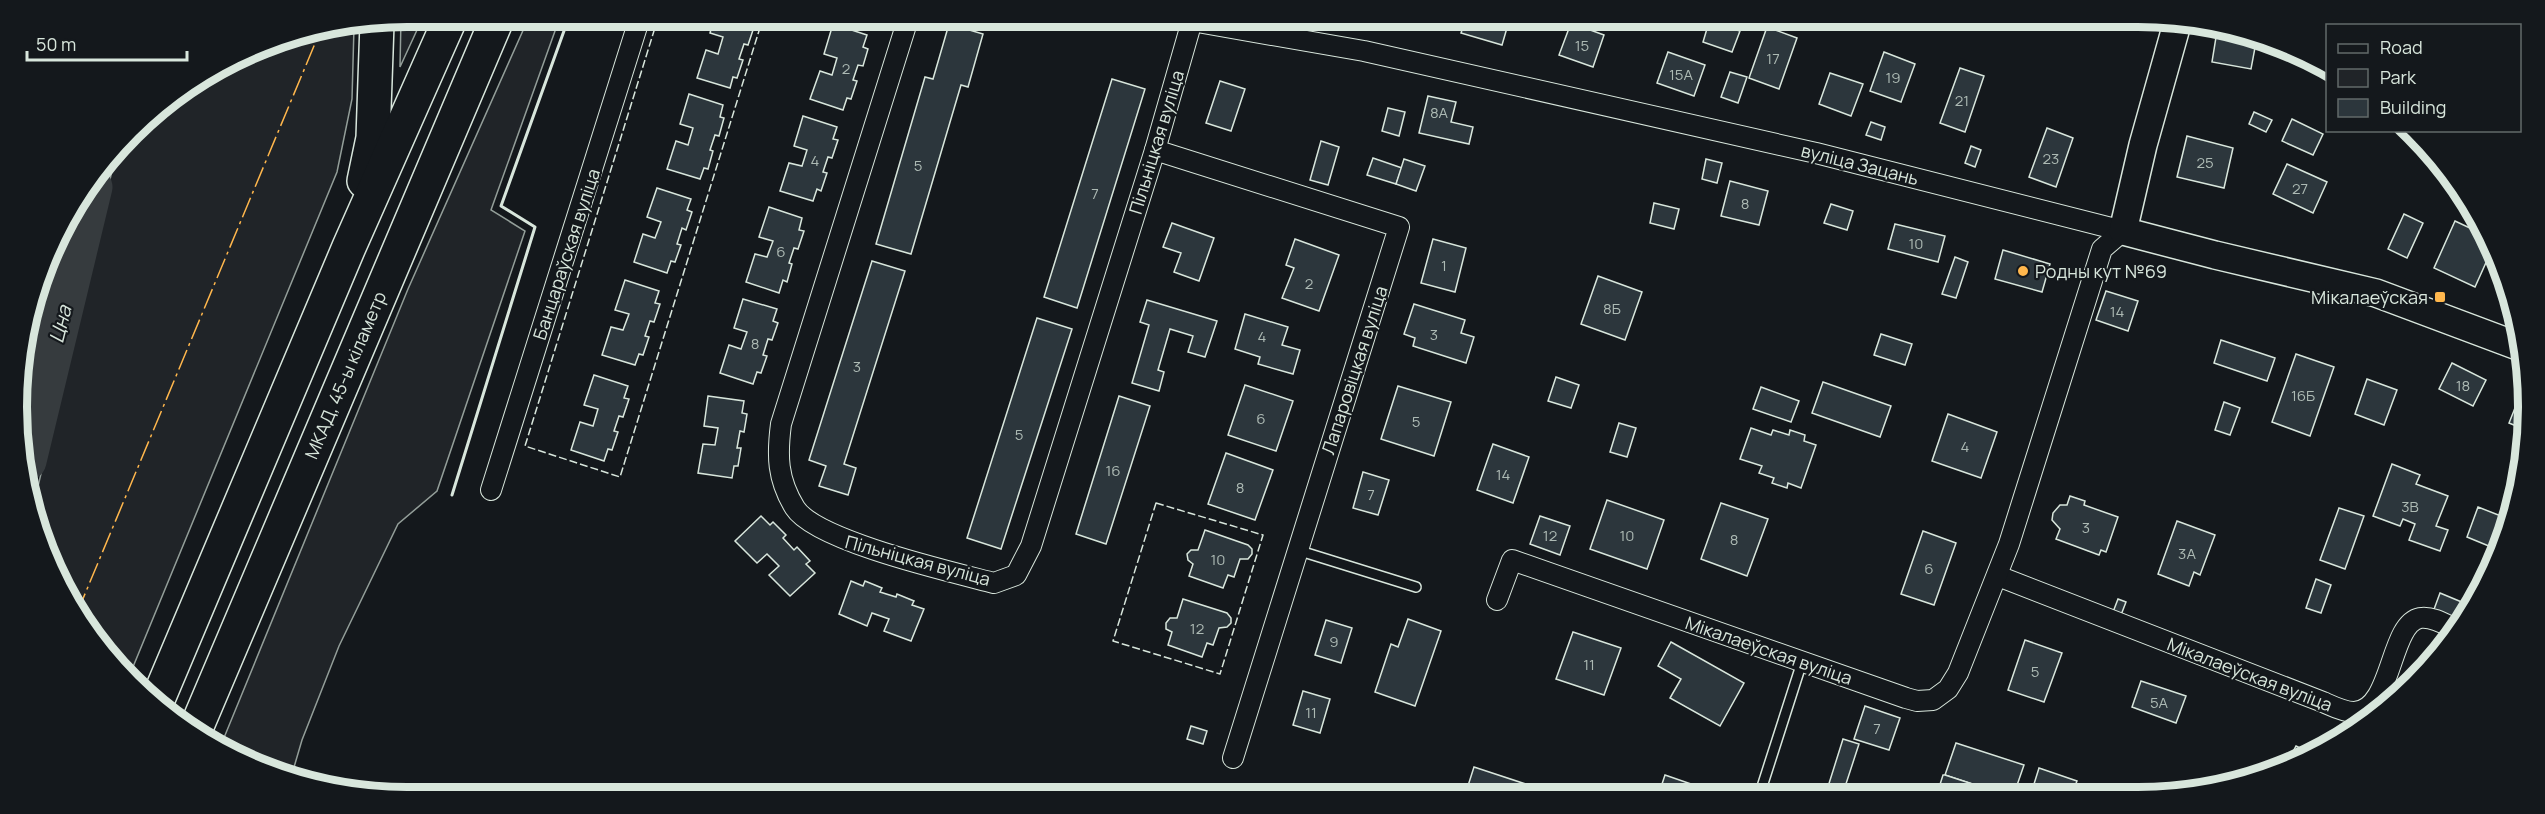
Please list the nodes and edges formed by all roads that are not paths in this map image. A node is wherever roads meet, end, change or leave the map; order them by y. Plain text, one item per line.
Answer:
1 (447, 27) edge
2 (494, 27) edge
3 (637, 27) edge
4 (905, 27) edge
5 (1187, 27) edge
6 (1229, 27) edge
7 (377, 28) edge
8 (2176, 29) edge
9 (1155, 150) junction
10 (2122, 231) junction
11 (349, 247) junction
12 (2513, 344) edge
13 (491, 490) dead end
14 (1297, 550) junction
15 (1998, 576) junction
16 (1416, 587) dead end
17 (1497, 600) dead end
18 (2447, 627) edge
19 (1802, 662) junction
20 (160, 696) edge
21 (198, 724) edge
22 (1233, 758) dead end
23 (1762, 787) edge

1 - 11 highway
2 - 21 highway, МКАД, 45-ы кіламетр
3 - 13 street, Банцараўская вуліца
4 - 9 street, Пільніцкая вуліца
5 - 9 street, Пільніцкая вуліца
6 - 10 street, вуліца Зацань
7 - 11 highway
8 - 10 street
9 - 14 street, Лапаровіцкая вуліца
10 - 12 street, вуліца Зацань
10 - 15 street, Мікалаеўская вуліца
11 - 20 highway
14 - 16 lane
14 - 22 street, Лапаровіцкая вуліца
15 - 18 street, Мікалаеўская вуліца
15 - 19 street, Мікалаеўская вуліца
17 - 19 street, Мікалаеўская вуліца
19 - 23 lane

